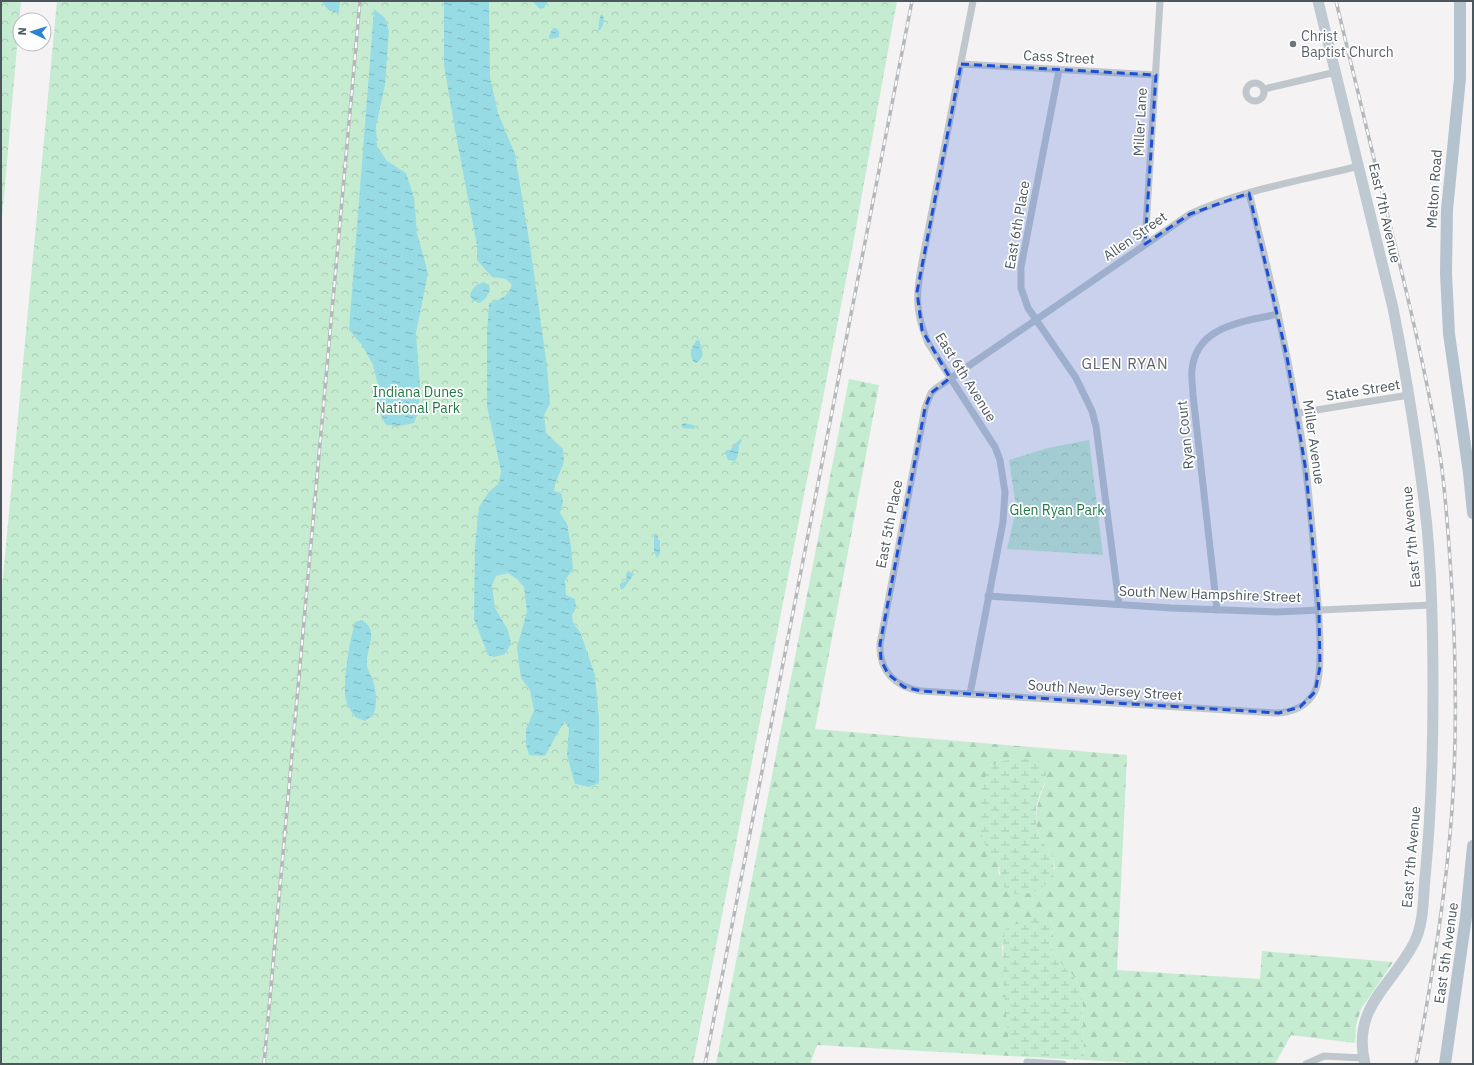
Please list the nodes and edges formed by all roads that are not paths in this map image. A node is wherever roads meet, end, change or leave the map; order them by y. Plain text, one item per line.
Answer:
1 (973, 1) edge
2 (1160, 1) edge
3 (1318, 1) edge
4 (1460, 1) edge
5 (961, 64) junction
6 (1059, 70) junction
7 (1336, 72) junction
8 (1156, 76) junction
9 (1264, 89) dead end
10 (1359, 166) junction
11 (1249, 193) junction
12 (1146, 244) junction
13 (1278, 314) junction
14 (1036, 319) junction
15 (950, 378) junction
16 (1409, 395) junction
17 (1298, 413) junction
18 (1473, 512) edge
19 (988, 596) junction
20 (1119, 604) junction
21 (1432, 605) junction
22 (1217, 610) junction
23 (1319, 610) junction
24 (895, 681) joint
25 (970, 694) junction
26 (1312, 697) joint
27 (1473, 846) edge
28 (1470, 917) edge
29 (1364, 1061) edge
30 (1027, 1062) dead end
31 (1063, 1064) edge
32 (1306, 1064) edge
33 (1445, 1064) edge

1 - 5 street, East 6th Avenue
2 - 8 street, Miller Lane
3 - 7 street, East 7th Avenue
4 - 18 main road, Melton Road
5 - 6 street, Cass Street
5 - 15 street, East 6th Avenue
6 - 8 street, Cass Street
6 - 14 street, East 6th Place
7 - 9 street
7 - 10 street, East 7th Avenue
8 - 12 street, Miller Lane
10 - 11 street, Allen Street
10 - 16 street, East 7th Avenue
11 - 12 street, Allen Street
11 - 13 street, Miller Avenue
12 - 14 street, Allen Street
13 - 17 street, Miller Avenue
13 - 22 street, Ryan Court
14 - 15 street, Allen Street
14 - 20 street, East 6th Place
15 - 19 street, East 6th Avenue
15 - 24 street, East 5th Place
16 - 17 street, State Street
16 - 21 street, East 7th Avenue
17 - 23 street, Miller Avenue
19 - 20 street, South New Hampshire Street
19 - 25 street, East 6th Avenue
20 - 22 street, South New Hampshire Street
21 - 23 street, South New Hampshire Street
21 - 29 street, East 7th Avenue
22 - 23 street, South New Hampshire Street
23 - 26 street, Miller Avenue
24 - 25 street, South New Jersey Street
25 - 26 street, South New Jersey Street
27 - 28 main road, East 5th Avenue
28 - 33 main road, East 5th Avenue
29 - 32 street
30 - 31 street

